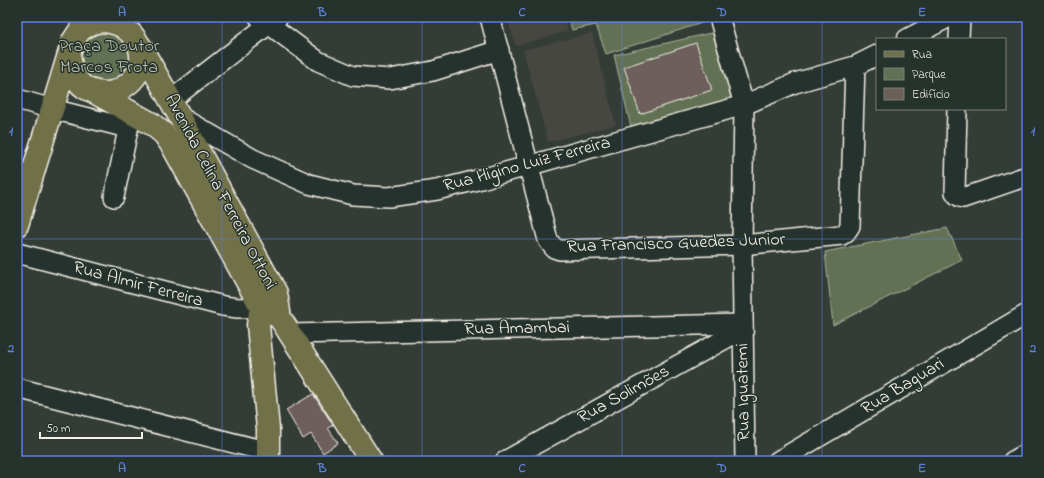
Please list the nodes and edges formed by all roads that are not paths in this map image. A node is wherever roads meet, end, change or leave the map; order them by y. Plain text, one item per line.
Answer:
1 (76, 17) edge
2 (490, 17) edge
3 (719, 17) edge
4 (949, 17) edge
5 (960, 17) edge
6 (269, 20) edge
7 (132, 33) edge
8 (909, 38) edge
9 (959, 38) edge
10 (71, 48) junction
11 (499, 50) junction
12 (876, 56) edge
13 (855, 66) junction
14 (90, 90) junction
15 (17, 99) edge
16 (744, 105) junction
17 (176, 108) junction
18 (52, 109) junction
19 (957, 110) edge
20 (130, 120) junction
21 (529, 164) junction
22 (1027, 176) edge
23 (114, 197) dead end
24 (17, 225) edge
25 (742, 245) junction
26 (17, 253) edge
27 (268, 300) junction
28 (1027, 314) edge
29 (286, 326) junction
30 (743, 326) junction
31 (17, 388) edge
32 (1027, 453) edge
33 (268, 457) edge
34 (371, 461) edge
35 (505, 461) edge
36 (745, 461) edge
37 (778, 461) edge
38 (1013, 461) edge

1 - 10 street
2 - 11 street, Rua Francisco Guedes Junior
3 - 16 street, Rua Iguatemi
4 - 8 street
5 - 9 street
6 - 11 street
6 - 17 street
7 - 10 main road
7 - 14 main road
7 - 17 main road, Avenida Celina Ferreira Ottoni
10 - 14 main road
10 - 18 main road
11 - 21 street, Rua Francisco Guedes Junior
12 - 13 street, Rua Higino Luiz Ferreira
13 - 16 street, Rua Higino Luiz Ferreira
13 - 25 street, Rua Francisco Guedes Junior
14 - 20 main road
15 - 18 street
16 - 21 street, Rua Higino Luiz Ferreira
16 - 25 street, Rua Iguatemi
17 - 21 street, Rua Higino Luiz Ferreira
17 - 27 main road, Avenida Celina Ferreira Ottoni
18 - 20 street
18 - 24 main road
19 - 22 street
20 - 23 street
20 - 27 main road
21 - 25 street, Rua Francisco Guedes Junior
25 - 30 street, Rua Iguatemi
26 - 27 street, Rua Almir Ferreira
27 - 29 main road, Avenida Celina Ferreira Ottoni
27 - 33 main road
28 - 37 street, Rua Baguari
29 - 30 street, Rua Amambai
29 - 34 main road, Avenida Celina Ferreira Ottoni
30 - 35 street, Rua Solimões
30 - 36 street, Rua Iguatemi
31 - 33 street
32 - 38 street

